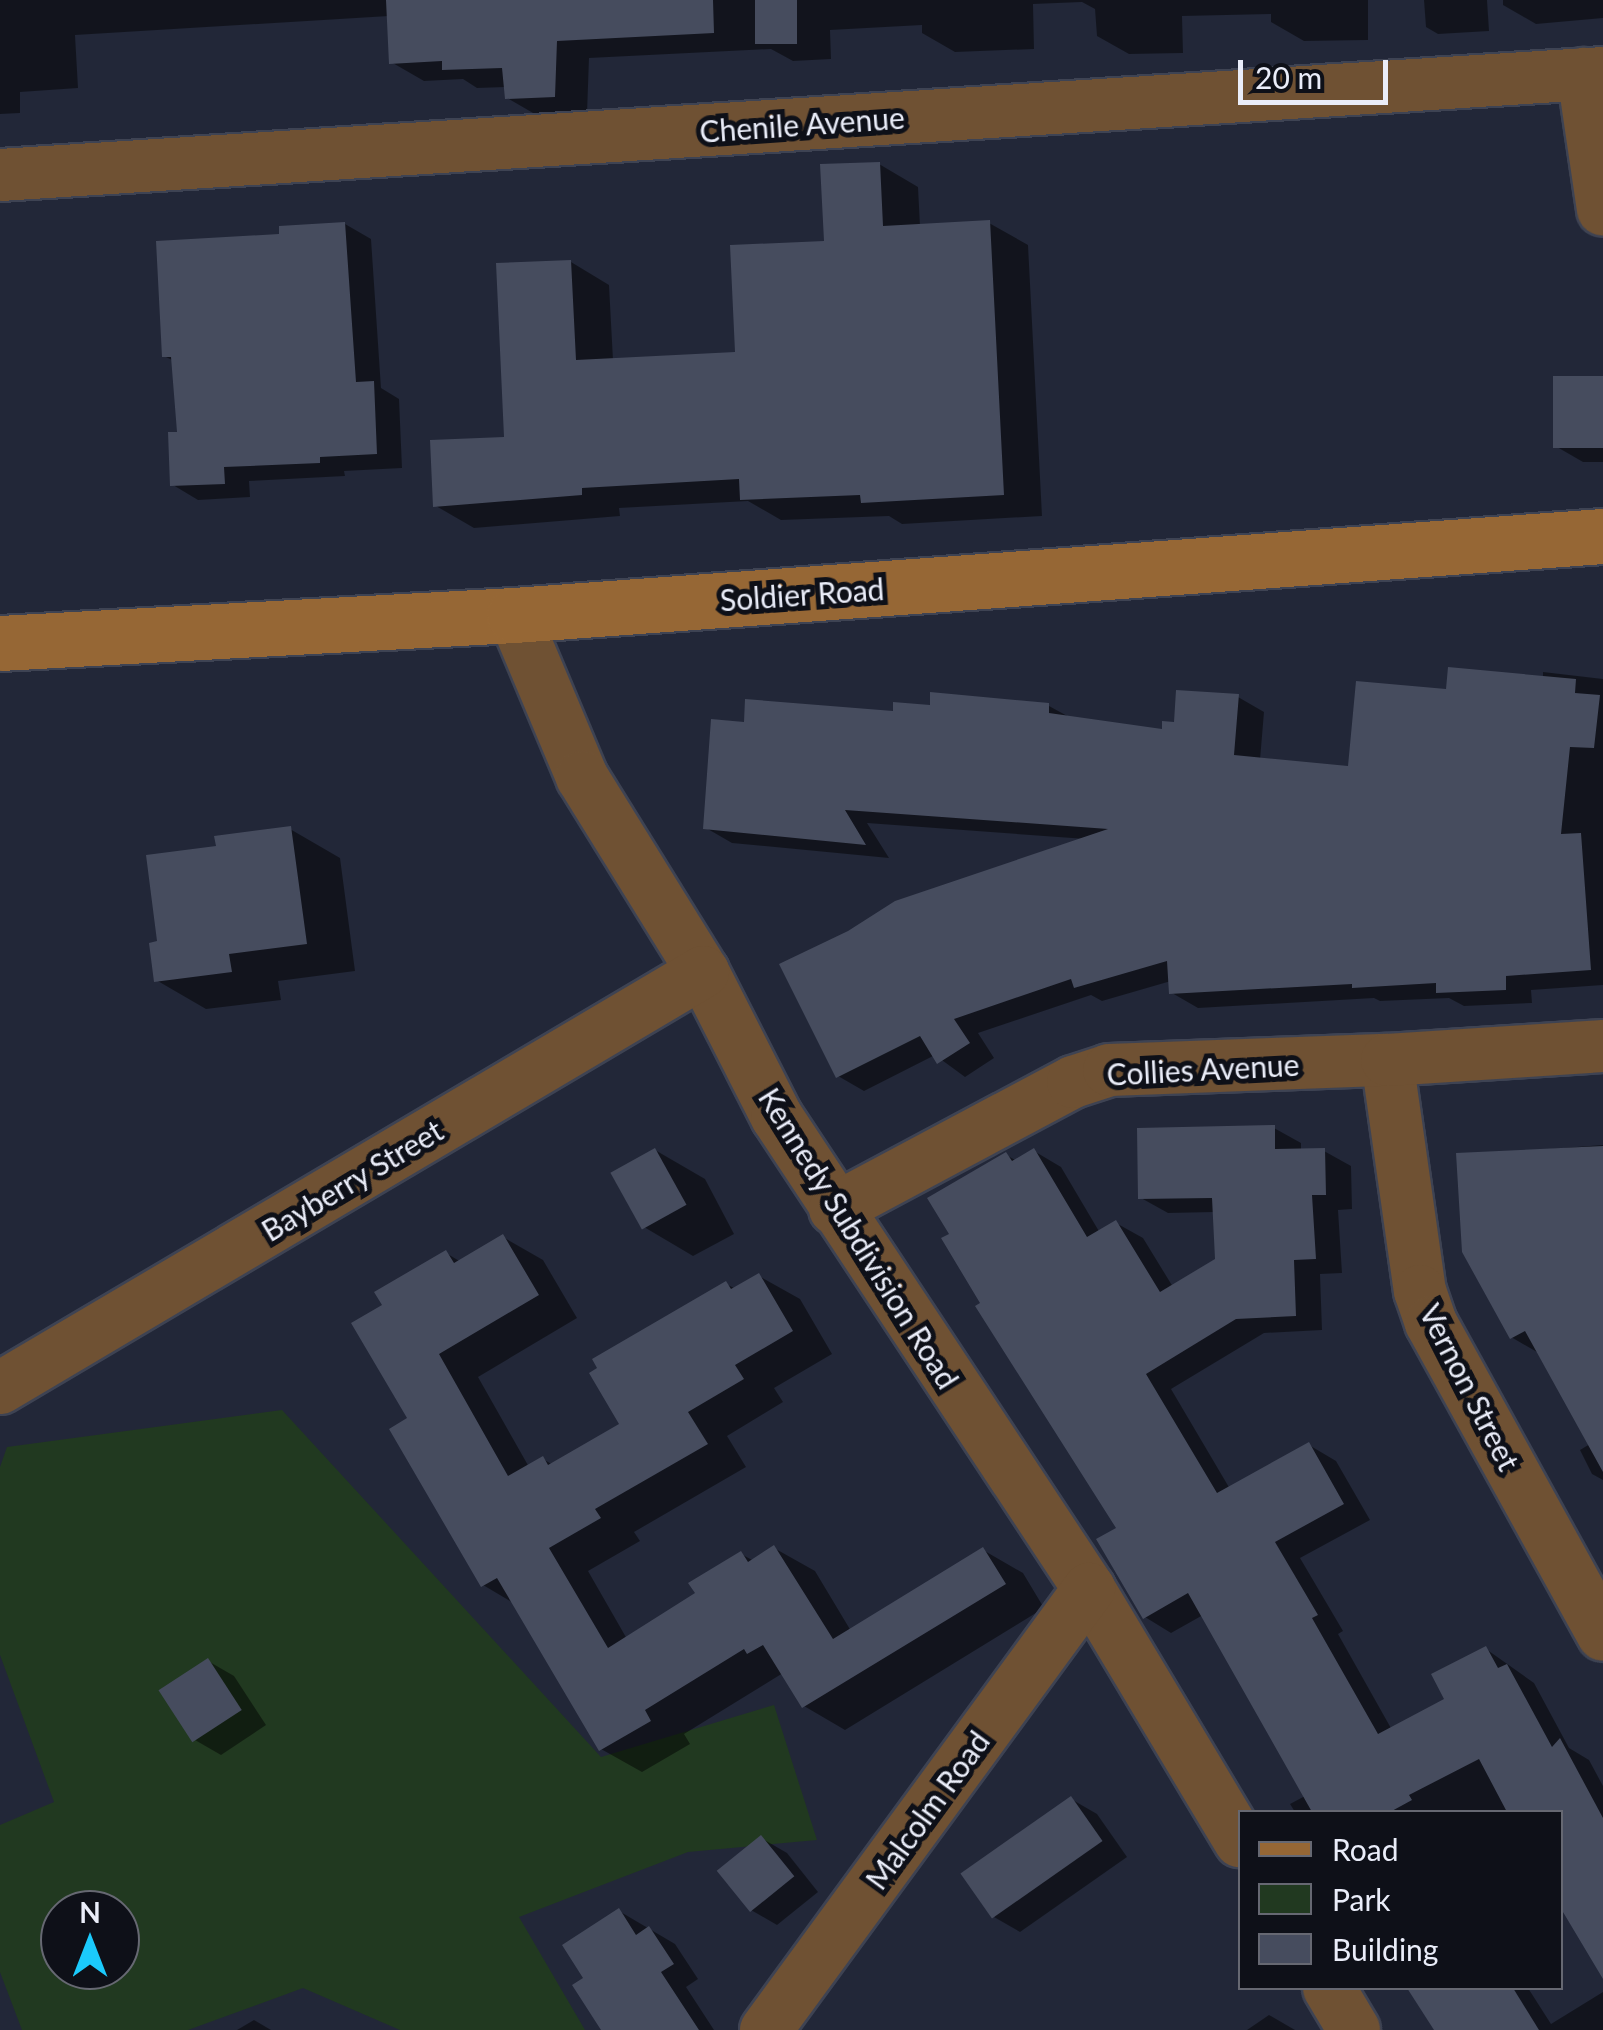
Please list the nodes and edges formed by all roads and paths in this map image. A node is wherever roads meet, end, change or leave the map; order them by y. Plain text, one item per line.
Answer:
1 (1593, 74) edge
2 (0, 174) edge
3 (1603, 210) edge
4 (1603, 536) edge
5 (514, 615) junction
6 (0, 643) edge
7 (703, 972) junction
8 (1603, 1046) edge
9 (1388, 1060) junction
10 (835, 1209) junction
11 (0, 1388) edge
12 (1089, 1589) junction
13 (1603, 1635) edge
14 (1238, 1838) edge
15 (1330, 1990) edge
16 (766, 2030) edge
17 (1354, 2030) edge

1 - 2 street, Chenile Avenue
1 - 3 street
4 - 5 main road, Soldier Road
5 - 6 main road, Soldier Road
5 - 7 street, Kennedy Subdivision Road
7 - 10 street, Kennedy Subdivision Road
7 - 11 street, Bayberry Street
8 - 9 street, Collies Avenue
9 - 10 street, Collies Avenue
9 - 13 street, Vernon Street
10 - 12 street, Kennedy Subdivision Road
12 - 14 street, Kennedy Subdivision Road
12 - 16 street, Malcolm Road
15 - 17 street

